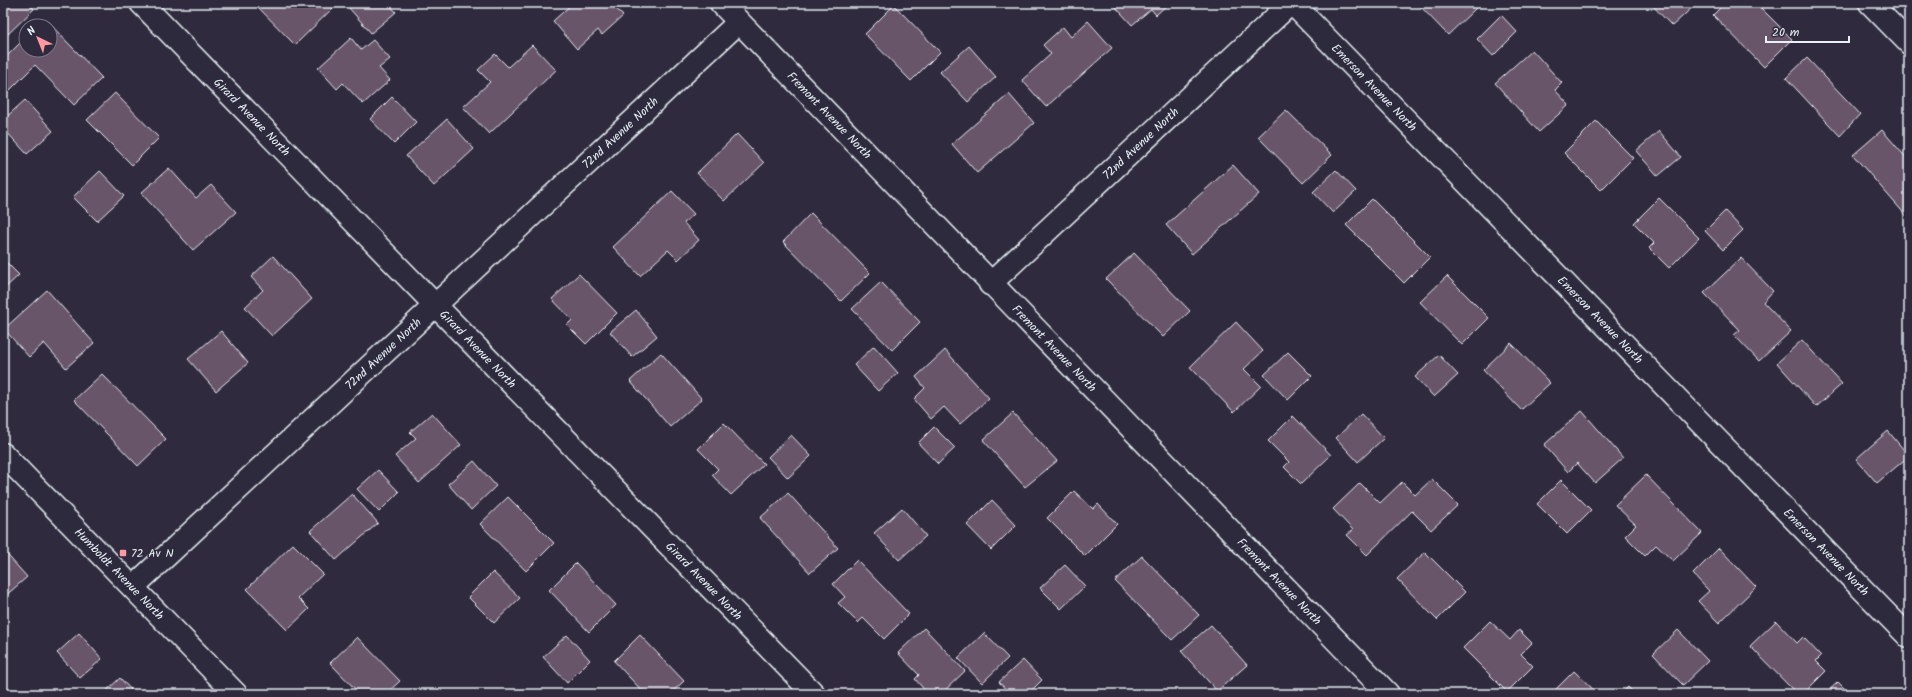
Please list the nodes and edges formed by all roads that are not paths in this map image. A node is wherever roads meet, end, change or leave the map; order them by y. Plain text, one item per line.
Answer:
1 (141, 3) edge
2 (721, 3) edge
3 (1292, 3) edge
4 (1870, 3) edge
5 (739, 22) junction
6 (1909, 43) edge
7 (990, 284) junction
8 (435, 305) junction
9 (3, 454) edge
10 (133, 587) junction
11 (1909, 637) edge
12 (236, 694) edge
13 (814, 694) edge
14 (1388, 694) edge

1 - 8 street, Girard Avenue North
2 - 5 street, Fremont Avenue North
3 - 7 street, 72nd Avenue North
3 - 11 street, Emerson Avenue North
4 - 6 street
5 - 7 street, Fremont Avenue North
5 - 8 street, 72nd Avenue North
7 - 14 street, Fremont Avenue North
8 - 10 street, 72nd Avenue North
8 - 13 street, Girard Avenue North
9 - 10 street, Humboldt Avenue North
10 - 12 street, Humboldt Avenue North

